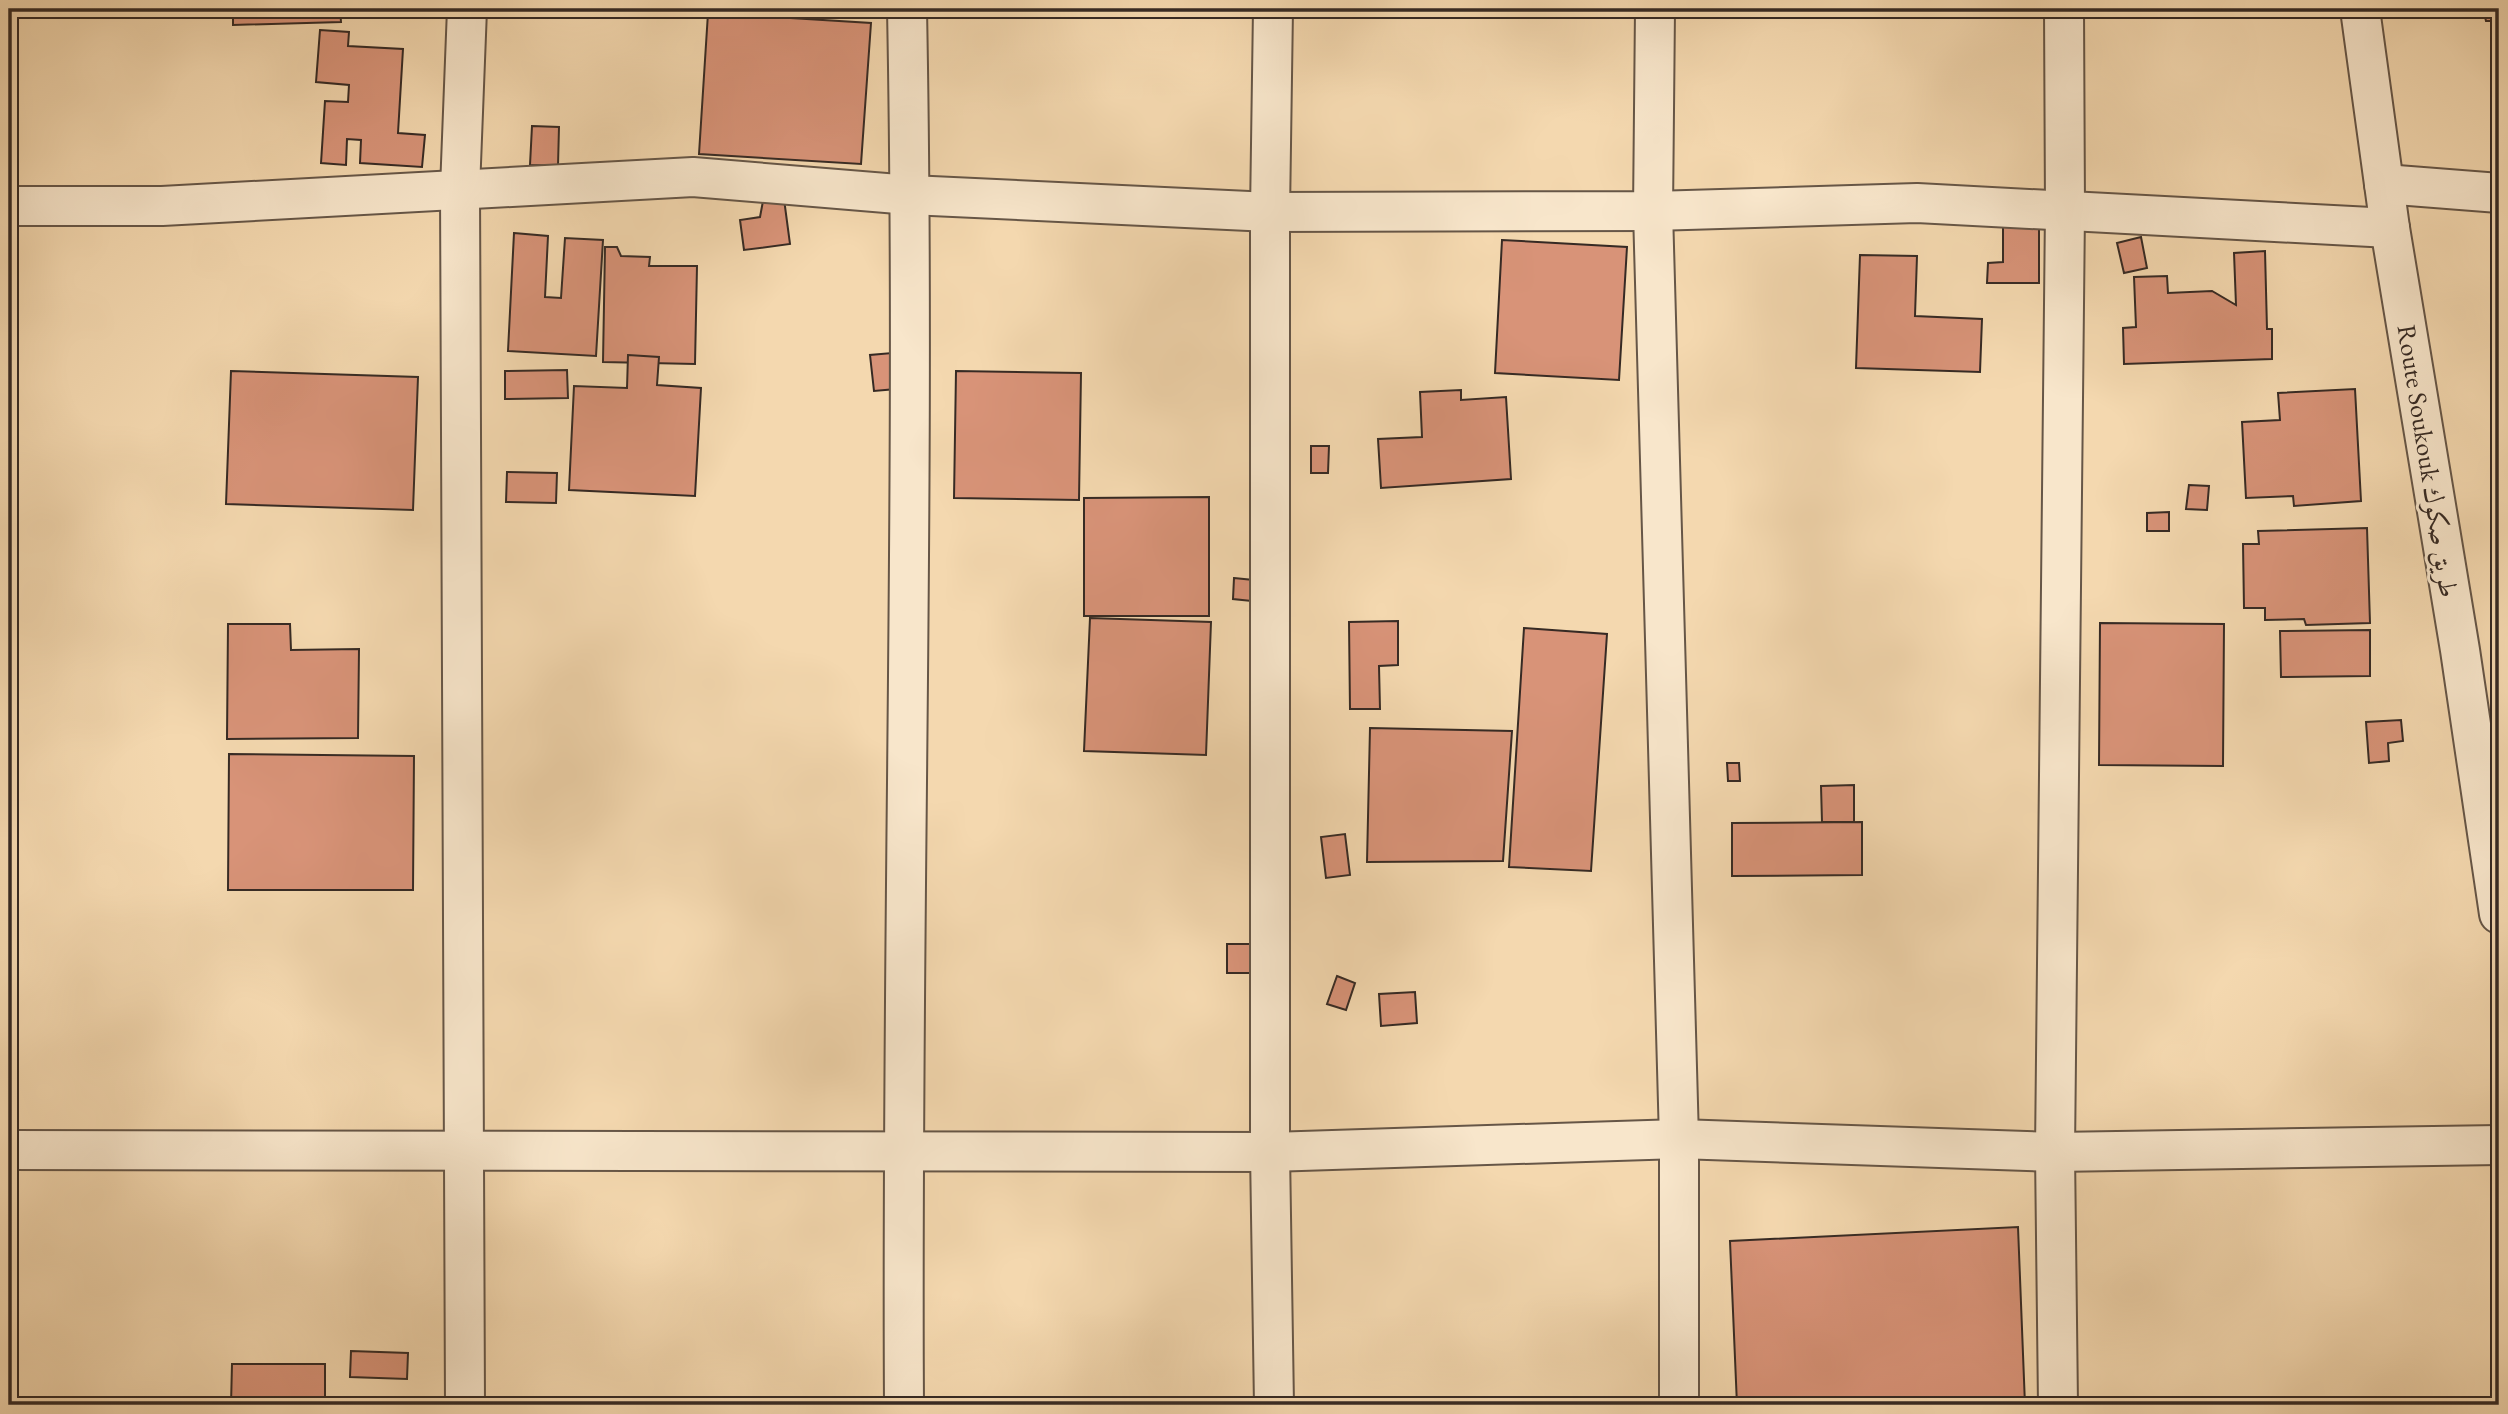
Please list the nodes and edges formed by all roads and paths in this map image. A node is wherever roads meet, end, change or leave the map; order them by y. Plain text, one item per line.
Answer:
1 (467, 9) edge
2 (907, 9) edge
3 (1273, 9) edge
4 (1655, 9) edge
5 (2064, 9) edge
6 (2360, 9) edge
7 (2384, 184) junction
8 (460, 189) junction
9 (2499, 193) edge
10 (911, 195) junction
11 (9, 206) edge
12 (2065, 210) junction
13 (1653, 211) junction
14 (1270, 212) junction
15 (2390, 228) junction
16 (2499, 914) edge
17 (1679, 1139) junction
18 (2499, 1145) edge
19 (9, 1150) edge
20 (463, 1150) junction
21 (902, 1152) junction
22 (1270, 1152) junction
23 (2054, 1152) junction
24 (465, 1405) edge
25 (904, 1405) edge
26 (1274, 1405) edge
27 (1679, 1405) edge
28 (2058, 1405) edge

1 - 8 street
2 - 10 street
3 - 14 street
4 - 13 street
5 - 12 street
6 - 7 street, Route Soukouk طريق صكوك
7 - 9 street
7 - 15 street, Route Soukouk طريق صكوك
8 - 10 street
8 - 11 street
8 - 20 street
10 - 14 street
10 - 21 street
12 - 13 street
12 - 15 street
12 - 23 street
13 - 14 street
13 - 17 street
14 - 22 street
15 - 16 street, Route Soukouk طريق صكوك
17 - 22 street
17 - 23 street
17 - 27 street
18 - 23 street
19 - 20 street
20 - 21 street
20 - 24 street
21 - 22 street
21 - 25 street
22 - 26 street
23 - 28 street

